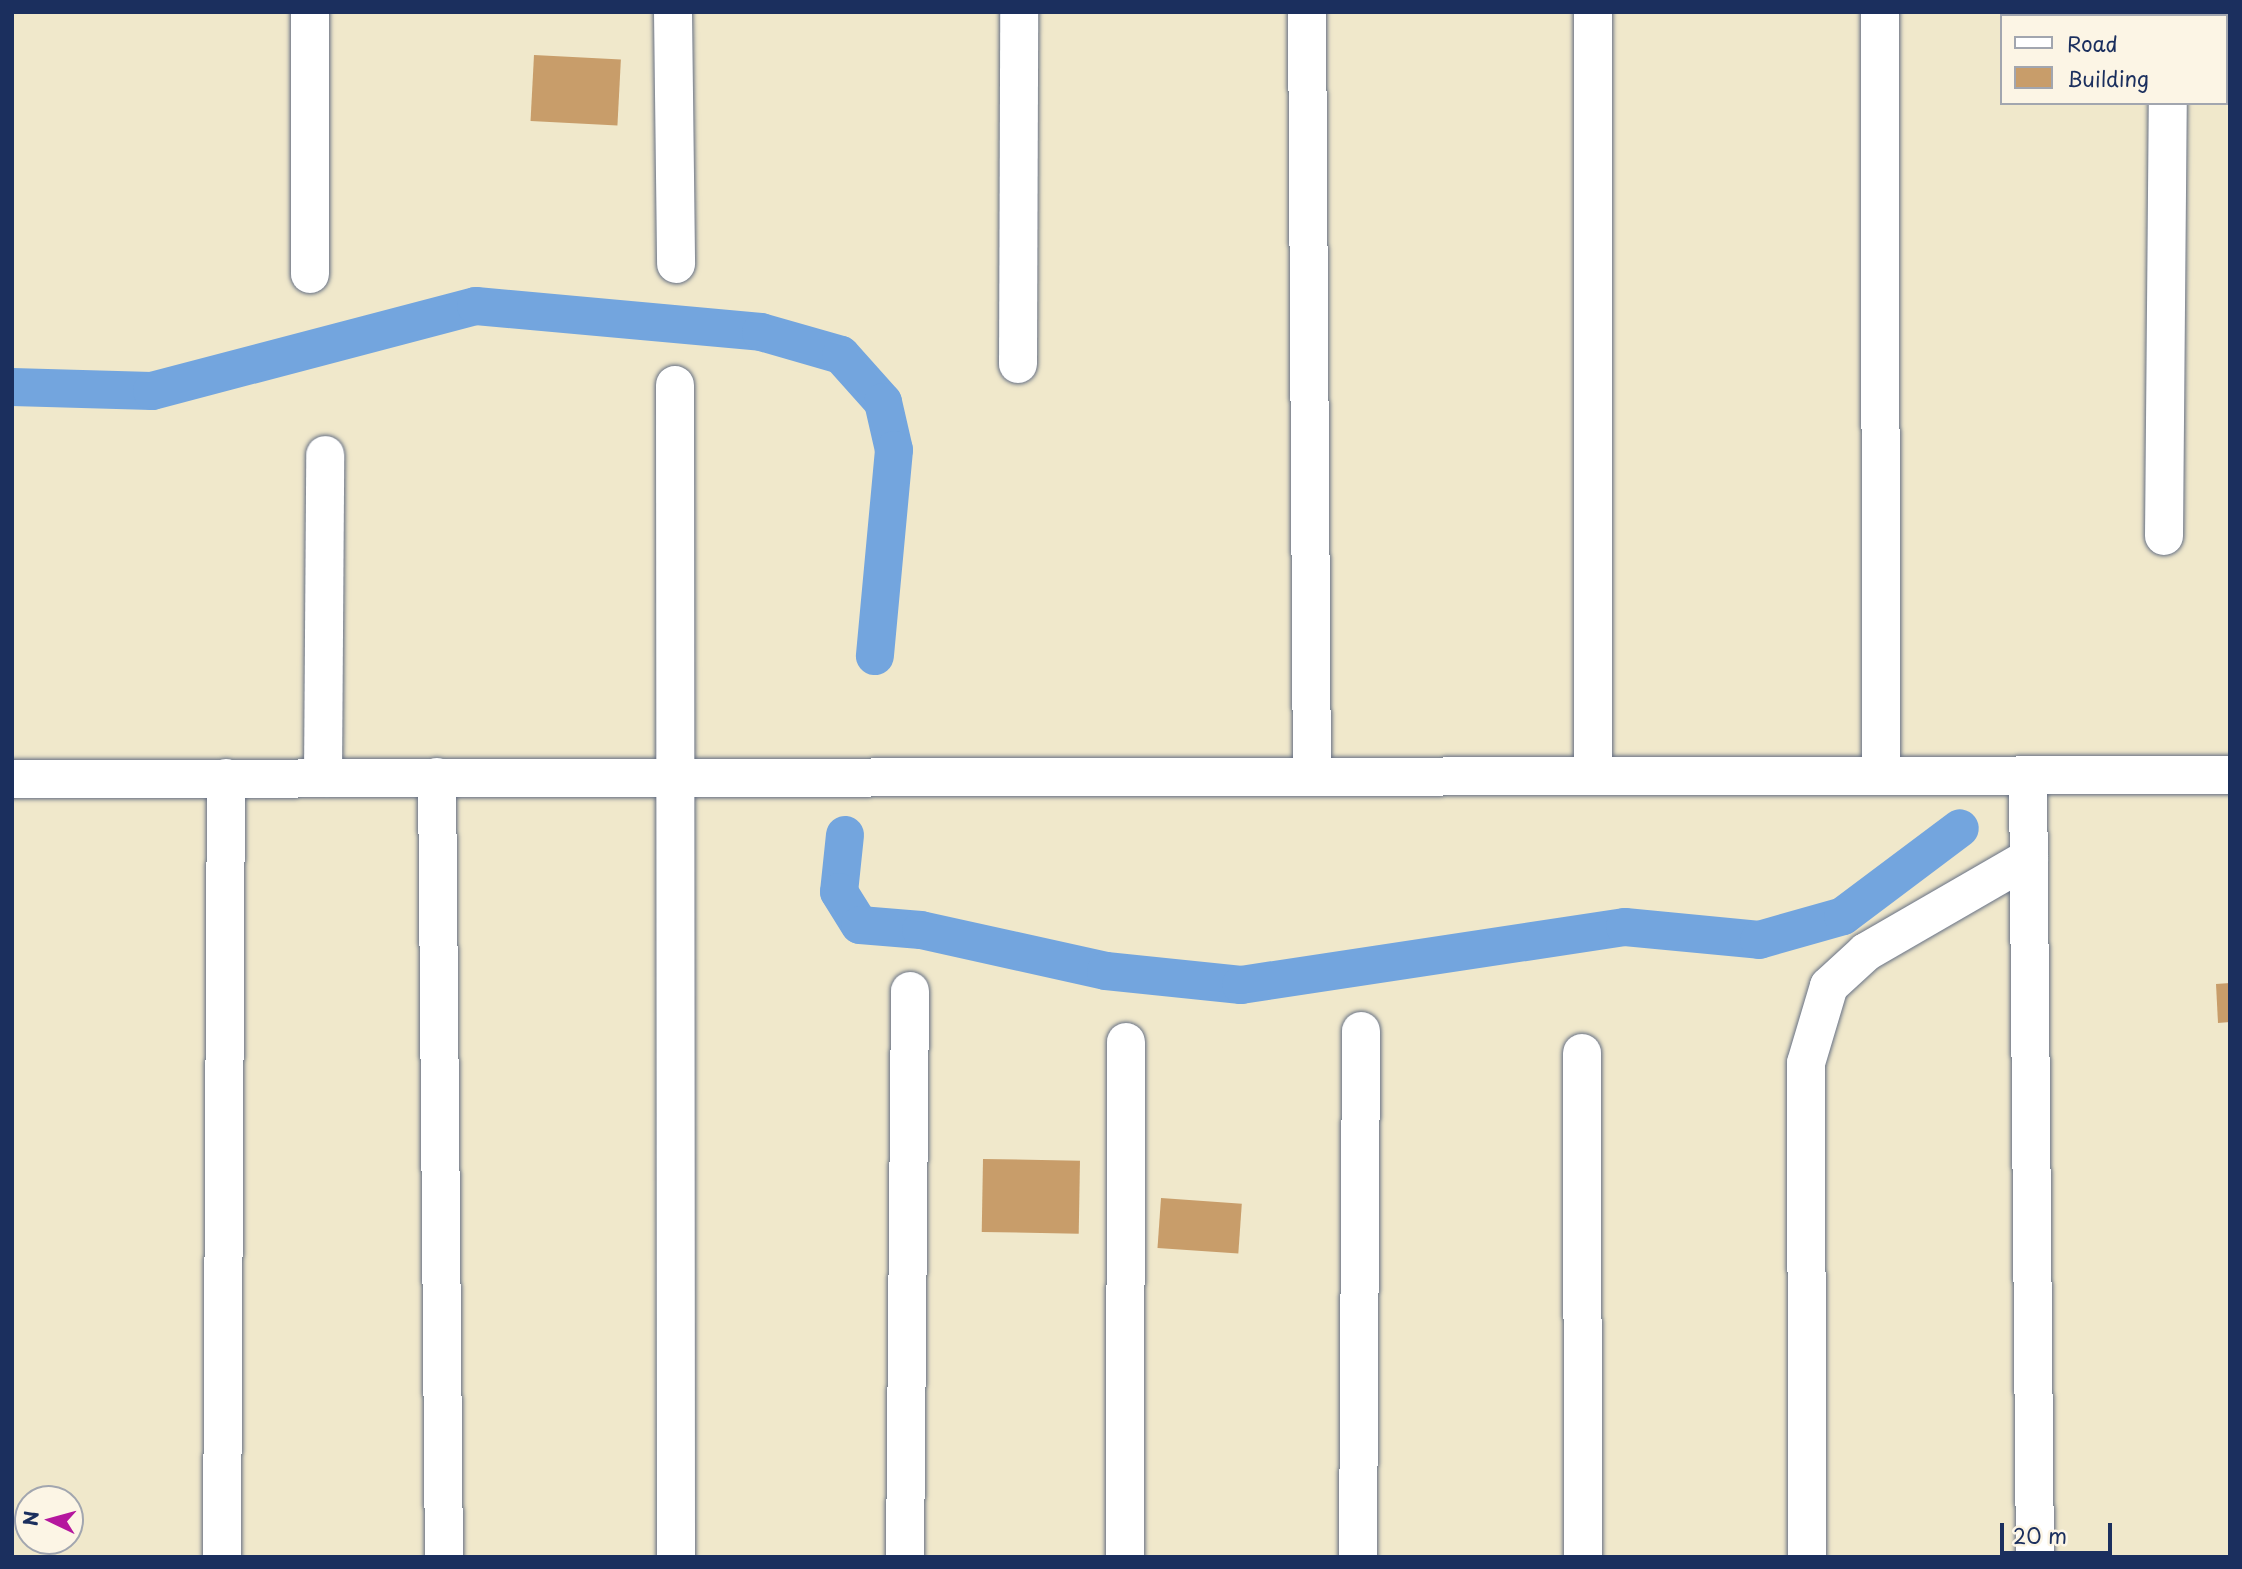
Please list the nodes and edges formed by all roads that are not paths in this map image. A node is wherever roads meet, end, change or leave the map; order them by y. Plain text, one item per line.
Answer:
1 (310, 12) edge
2 (673, 12) edge
3 (1019, 12) edge
4 (1307, 12) edge
5 (1593, 12) edge
6 (1880, 12) edge
7 (2168, 105) edge
8 (676, 264) dead end
9 (310, 274) dead end
10 (1018, 364) dead end
11 (675, 385) dead end
12 (325, 454) dead end
13 (2164, 536) dead end
14 (2028, 775) junction
15 (2230, 775) edge
16 (1593, 776) junction
17 (1881, 776) junction
18 (438, 777) junction
19 (1312, 777) junction
20 (226, 778) junction
21 (323, 778) junction
22 (675, 778) junction
23 (12, 779) edge
24 (2029, 858) junction
25 (910, 991) dead end
26 (1361, 1031) dead end
27 (1126, 1042) dead end
28 (1582, 1054) dead end
29 (222, 1557) edge
30 (444, 1557) edge
31 (676, 1557) edge
32 (905, 1557) edge
33 (1125, 1557) edge
34 (1358, 1557) edge
35 (1583, 1557) edge
36 (1807, 1557) edge
37 (2035, 1557) edge

1 - 9 street
2 - 8 street
3 - 10 street
4 - 19 street
5 - 16 street
6 - 17 street
7 - 13 street
11 - 22 street
12 - 21 street
14 - 15 street
14 - 17 street
14 - 24 street
16 - 17 street
16 - 19 street
18 - 21 street
18 - 22 street
18 - 30 street
19 - 22 street
20 - 21 street
20 - 23 street
20 - 29 street
22 - 31 street
24 - 36 street
24 - 37 street
25 - 32 street
26 - 34 street
27 - 33 street
28 - 35 street

